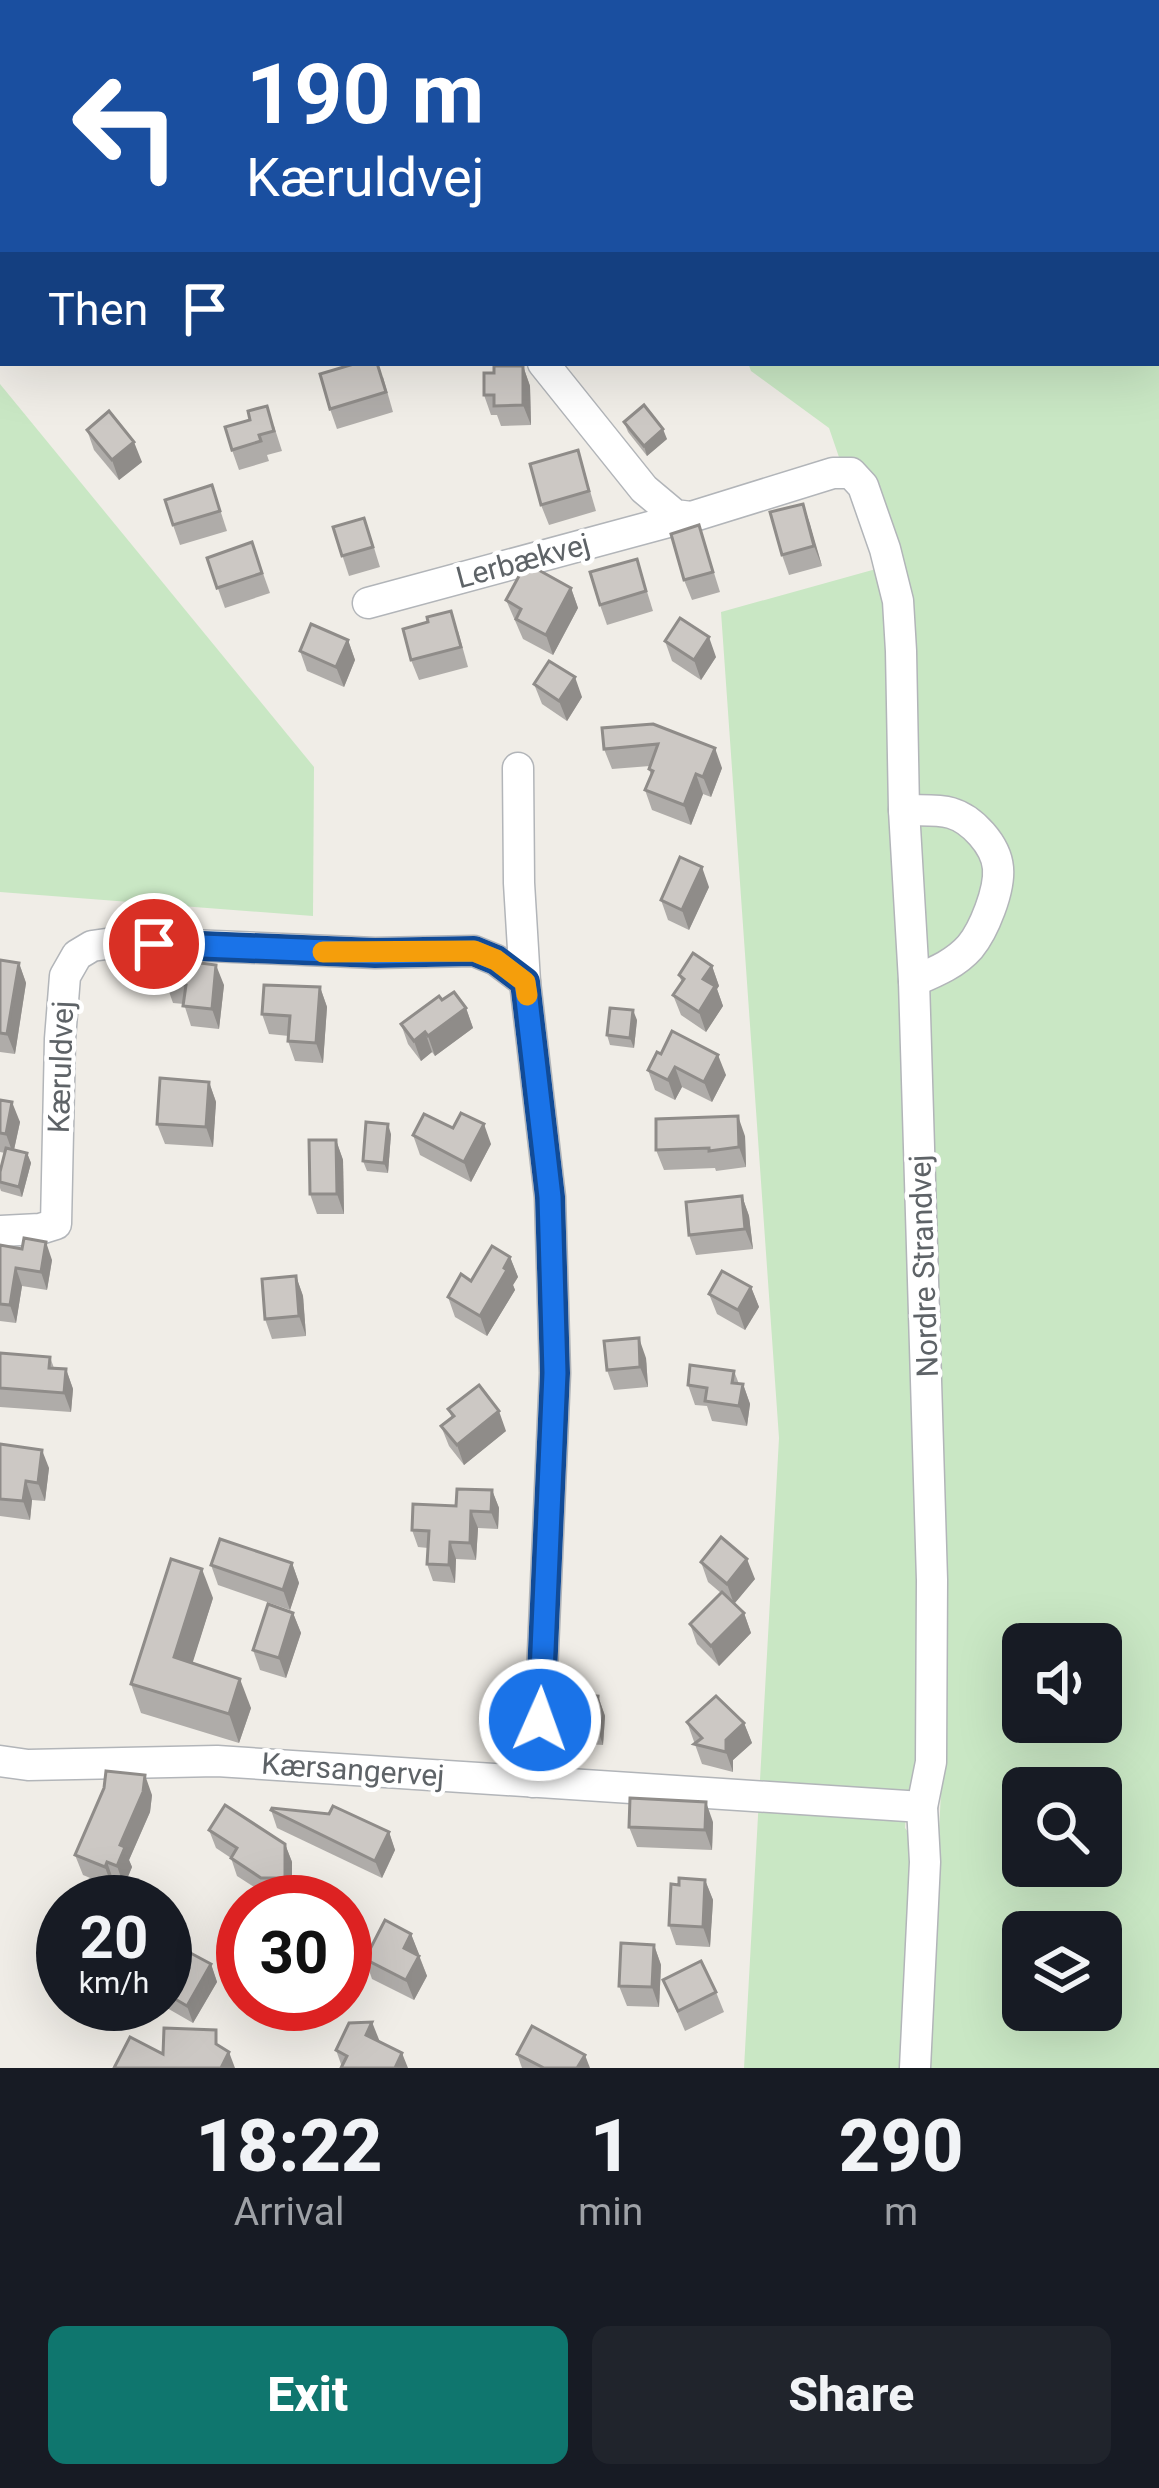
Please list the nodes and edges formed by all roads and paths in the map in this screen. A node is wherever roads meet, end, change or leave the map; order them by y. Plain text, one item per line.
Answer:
1 (544, 366) edge
2 (851, 473) joint
3 (675, 515) junction
4 (368, 604) dead end
5 (518, 768) dead end
6 (904, 809) junction
7 (914, 981) junction
8 (525, 982) junction
9 (0, 1232) edge
10 (0, 1761) edge
11 (533, 1782) junction
12 (922, 1807) junction
13 (915, 2068) edge

1 - 3 street
2 - 3 street, Lerbækvej
2 - 6 street, Nordre Strandvej
3 - 4 street, Lerbækvej
5 - 8 street
6 - 7 street, Nordre Strandvej
6 - 7 street
7 - 12 street, Nordre Strandvej
8 - 9 street, Kæruldvej
8 - 11 street
10 - 11 street, Kærsangervej
11 - 12 street, Kærsangervej
12 - 13 street, Nordre Strandvej

